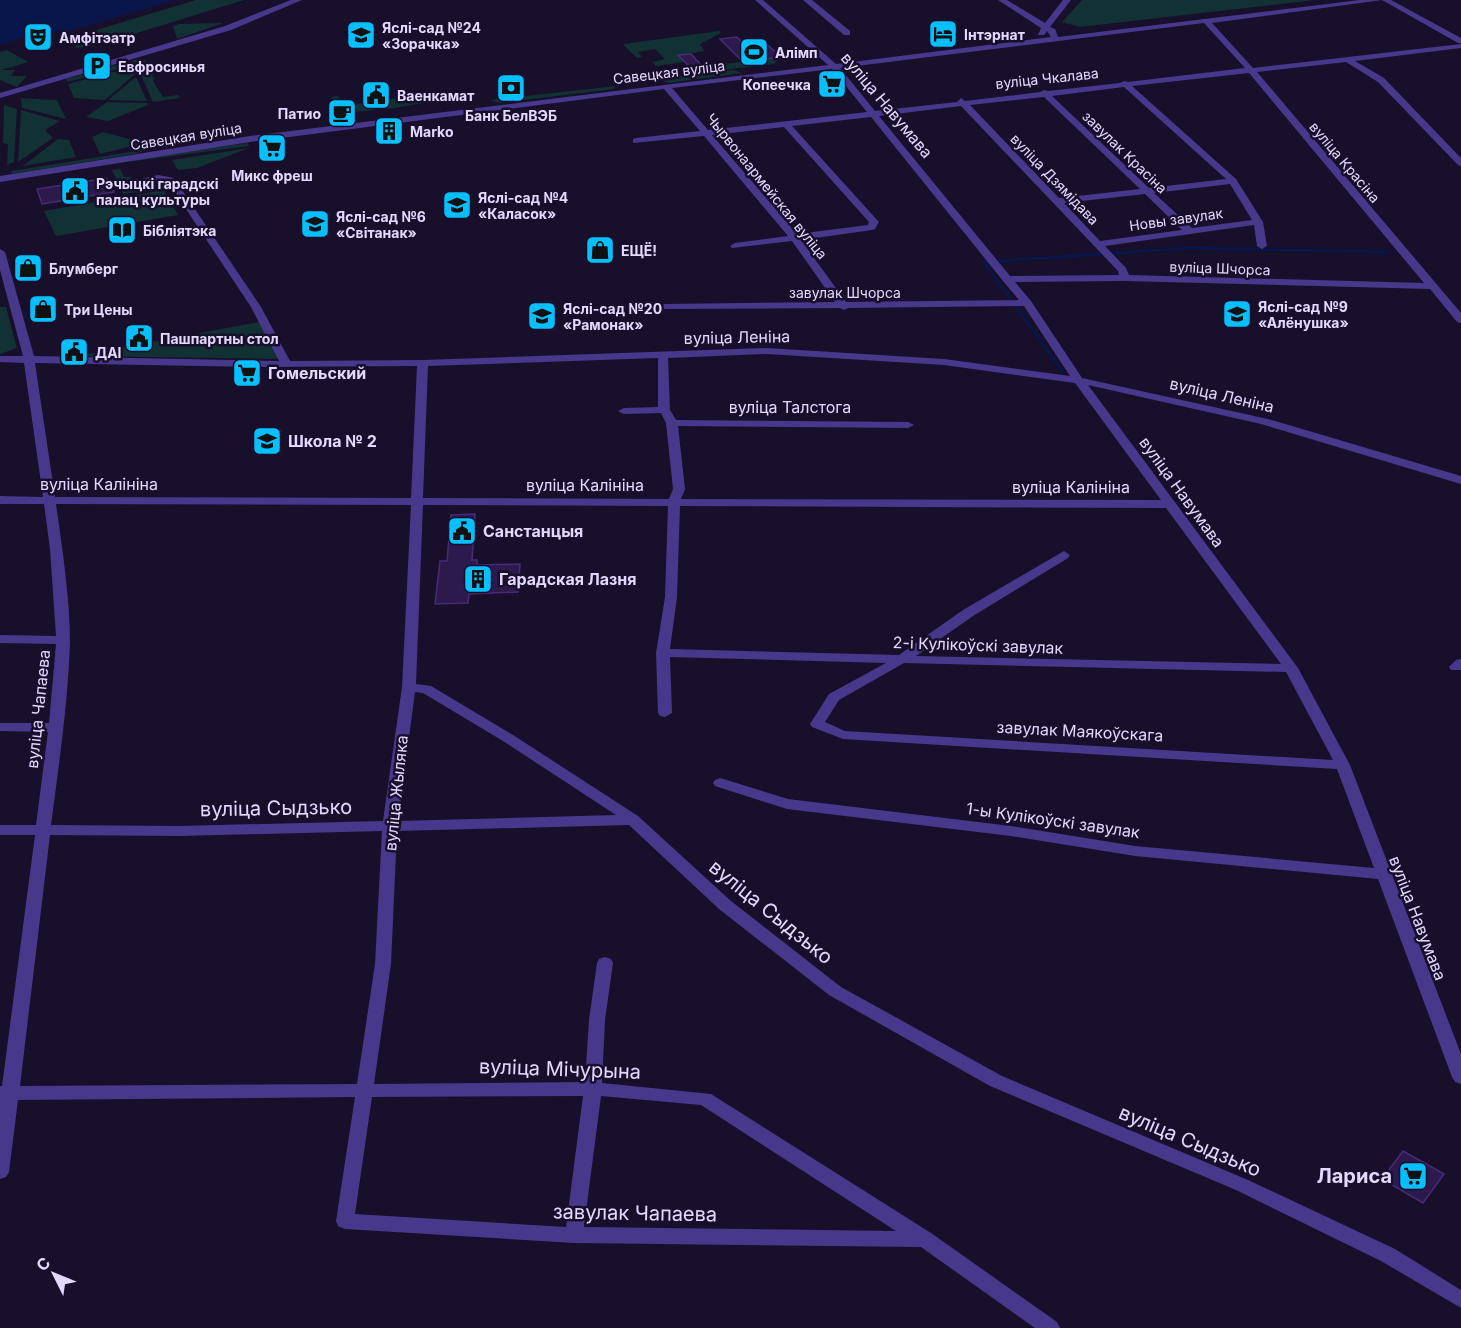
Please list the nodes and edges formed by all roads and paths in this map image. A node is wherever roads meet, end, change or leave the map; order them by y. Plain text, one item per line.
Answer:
1 (298, 0) edge
2 (759, 0) edge
3 (807, 0) edge
4 (1002, 0) edge
5 (1067, 0) edge
6 (1378, 0) edge
7 (1385, 0) edge
8 (1207, 22) junction
9 (1047, 30) junction
10 (847, 33) dead end
11 (1080, 37) junction
12 (1056, 40) junction
13 (1461, 41) edge
14 (1024, 44) junction
15 (1457, 46) edge
16 (1461, 53) edge
17 (1347, 59) junction
18 (834, 66) junction
19 (1251, 70) junction
20 (1124, 83) junction
21 (666, 86) junction
22 (1044, 92) junction
23 (0, 96) edge
24 (961, 101) junction
25 (874, 111) junction
26 (785, 123) junction
27 (707, 133) junction
28 (636, 141) dead end
29 (1461, 149) edge
30 (1448, 150) junction
31 (1461, 163) edge
32 (0, 179) edge
33 (138, 181) dead end
34 (1233, 181) junction
35 (1145, 190) junction
36 (1058, 201) junction
37 (1258, 222) junction
38 (1188, 230) junction
39 (796, 239) junction
40 (1098, 244) junction
41 (735, 246) dead end
42 (1262, 246) dead end
43 (0, 252) edge
44 (1124, 278) junction
45 (1007, 279) junction
46 (1431, 286) junction
47 (1028, 303) junction
48 (844, 306) junction
49 (663, 307) dead end
50 (1461, 320) edge
51 (663, 355) junction
52 (0, 359) edge
53 (29, 359) junction
54 (423, 363) junction
55 (286, 364) junction
56 (1078, 380) junction
57 (664, 410) junction
58 (624, 411) dead end
59 (672, 423) junction
60 (908, 424) dead end
61 (1461, 480) edge
62 (0, 500) edge
63 (49, 500) junction
64 (416, 501) junction
65 (674, 501) junction
66 (1170, 504) junction
67 (1064, 555) dead end
68 (0, 639) edge
69 (63, 640) junction
70 (663, 654) junction
71 (904, 658) junction
72 (1291, 668) junction
73 (409, 687) junction
74 (665, 713) dead end
75 (0, 727) edge
76 (56, 729) junction
77 (1343, 765) junction
78 (720, 783) dead end
79 (633, 820) junction
80 (390, 827) junction
81 (0, 830) edge
82 (42, 830) junction
83 (1384, 874) junction
84 (605, 963) dead end
85 (1461, 1077) edge
86 (593, 1089) junction
87 (366, 1091) junction
88 (5, 1093) edge
89 (0, 1172) edge
90 (345, 1221) joint
91 (574, 1235) junction
92 (924, 1239) junction
93 (1461, 1300) edge
94 (1050, 1328) edge

1 - 23 street
2 - 18 street, вуліца Навумава
3 - 10 street
4 - 9 street
5 - 9 street
6 - 8 street, Савецкая вуліца
7 - 13 street
8 - 11 street, Савецкая вуліца
8 - 19 street, вуліца Красіна
9 - 11 street
9 - 12 street
9 - 14 street
11 - 12 street, Савецкая вуліца
12 - 14 street, Савецкая вуліца
14 - 18 street, Савецкая вуліца
15 - 16 street
15 - 17 street, вуліца Чкалава
17 - 19 street, вуліца Чкалава
17 - 30 street
18 - 21 street, Савецкая вуліца
18 - 25 street, вуліца Навумава
19 - 20 street, вуліца Чкалава
19 - 46 street, вуліца Красіна
20 - 22 street, вуліца Чкалава
20 - 34 street
21 - 27 street, Чырвонаармейская вуліца
21 - 32 street, Савецкая вуліца
22 - 24 street, вуліца Чкалава
22 - 35 street, завулак Красіна
24 - 25 street, вуліца Чкалава
24 - 36 street, вуліца Дзямідава
25 - 26 street, вуліца Чкалава
25 - 45 street, вуліца Навумава
26 - 27 street, вуліца Чкалава
26 - 39 street
27 - 28 street, вуліца Чкалава
27 - 39 street, Чырвонаармейская вуліца
29 - 30 street
30 - 31 street
33 - 55 street
34 - 35 street
34 - 37 street
35 - 36 street
35 - 38 street, завулак Красіна
36 - 40 street, вуліца Дзямідава
37 - 38 street, Новы завулак
37 - 42 street
38 - 40 street, Новы завулак
39 - 41 street
39 - 48 street, Чырвонаармейская вуліца
40 - 44 street, вуліца Дзямідава
43 - 53 street, вуліца Чапаева
44 - 45 street, вуліца Шчорса
44 - 46 street, вуліца Шчорса
45 - 47 street, вуліца Навумава
46 - 50 street, вуліца Красіна
47 - 48 street, завулак Шчорса
47 - 56 street, вуліца Навумава
48 - 49 street, завулак Шчорса
51 - 54 street, вуліца Леніна
51 - 56 street, вуліца Леніна
51 - 57 street
52 - 53 street, вуліца Леніна
53 - 55 street, вуліца Леніна
53 - 63 street, вуліца Чапаева
54 - 55 street, вуліца Леніна
54 - 64 street, вуліца Жыляка
56 - 61 street, вуліца Леніна
56 - 66 street, вуліца Навумава
57 - 58 street
57 - 59 street
59 - 60 street, вуліца Талстога
59 - 65 street
62 - 63 street, вуліца Калініна
63 - 64 street, вуліца Калініна
63 - 69 street, вуліца Чапаева
64 - 65 street, вуліца Калініна
64 - 73 street, вуліца Жыляка
65 - 66 street, вуліца Калініна
65 - 70 street
66 - 72 street, вуліца Навумава
67 - 71 street
68 - 69 street
69 - 76 street, вуліца Чапаева
70 - 71 street, 2-і Кулікоўскі завулак
70 - 74 street
71 - 72 street, 2-і Кулікоўскі завулак
71 - 77 street, завулак Маякоўскага
72 - 77 street, вуліца Навумава
73 - 79 street
73 - 80 street, вуліца Жыляка
75 - 76 street
76 - 82 street, вуліца Чапаева
77 - 83 street, вуліца Навумава
78 - 83 street, 1-ы Кулікоўскі завулак
79 - 80 street, вуліца Сыдзько
79 - 93 street, вуліца Сыдзько
80 - 82 street, вуліца Сыдзько
80 - 87 street, вуліца Жыляка
81 - 82 street, вуліца Сыдзько
82 - 88 street, вуліца Чапаева
83 - 85 street, вуліца Навумава
84 - 86 street
86 - 87 street, вуліца Мічурына
86 - 91 street
86 - 92 street, вуліца Мічурына
87 - 88 street, вуліца Мічурына
87 - 90 street, вуліца Жыляка
88 - 89 street, вуліца Чапаева
90 - 91 street, завулак Чапаева
91 - 92 street, завулак Чапаева
92 - 94 street, вуліца Мічурына

